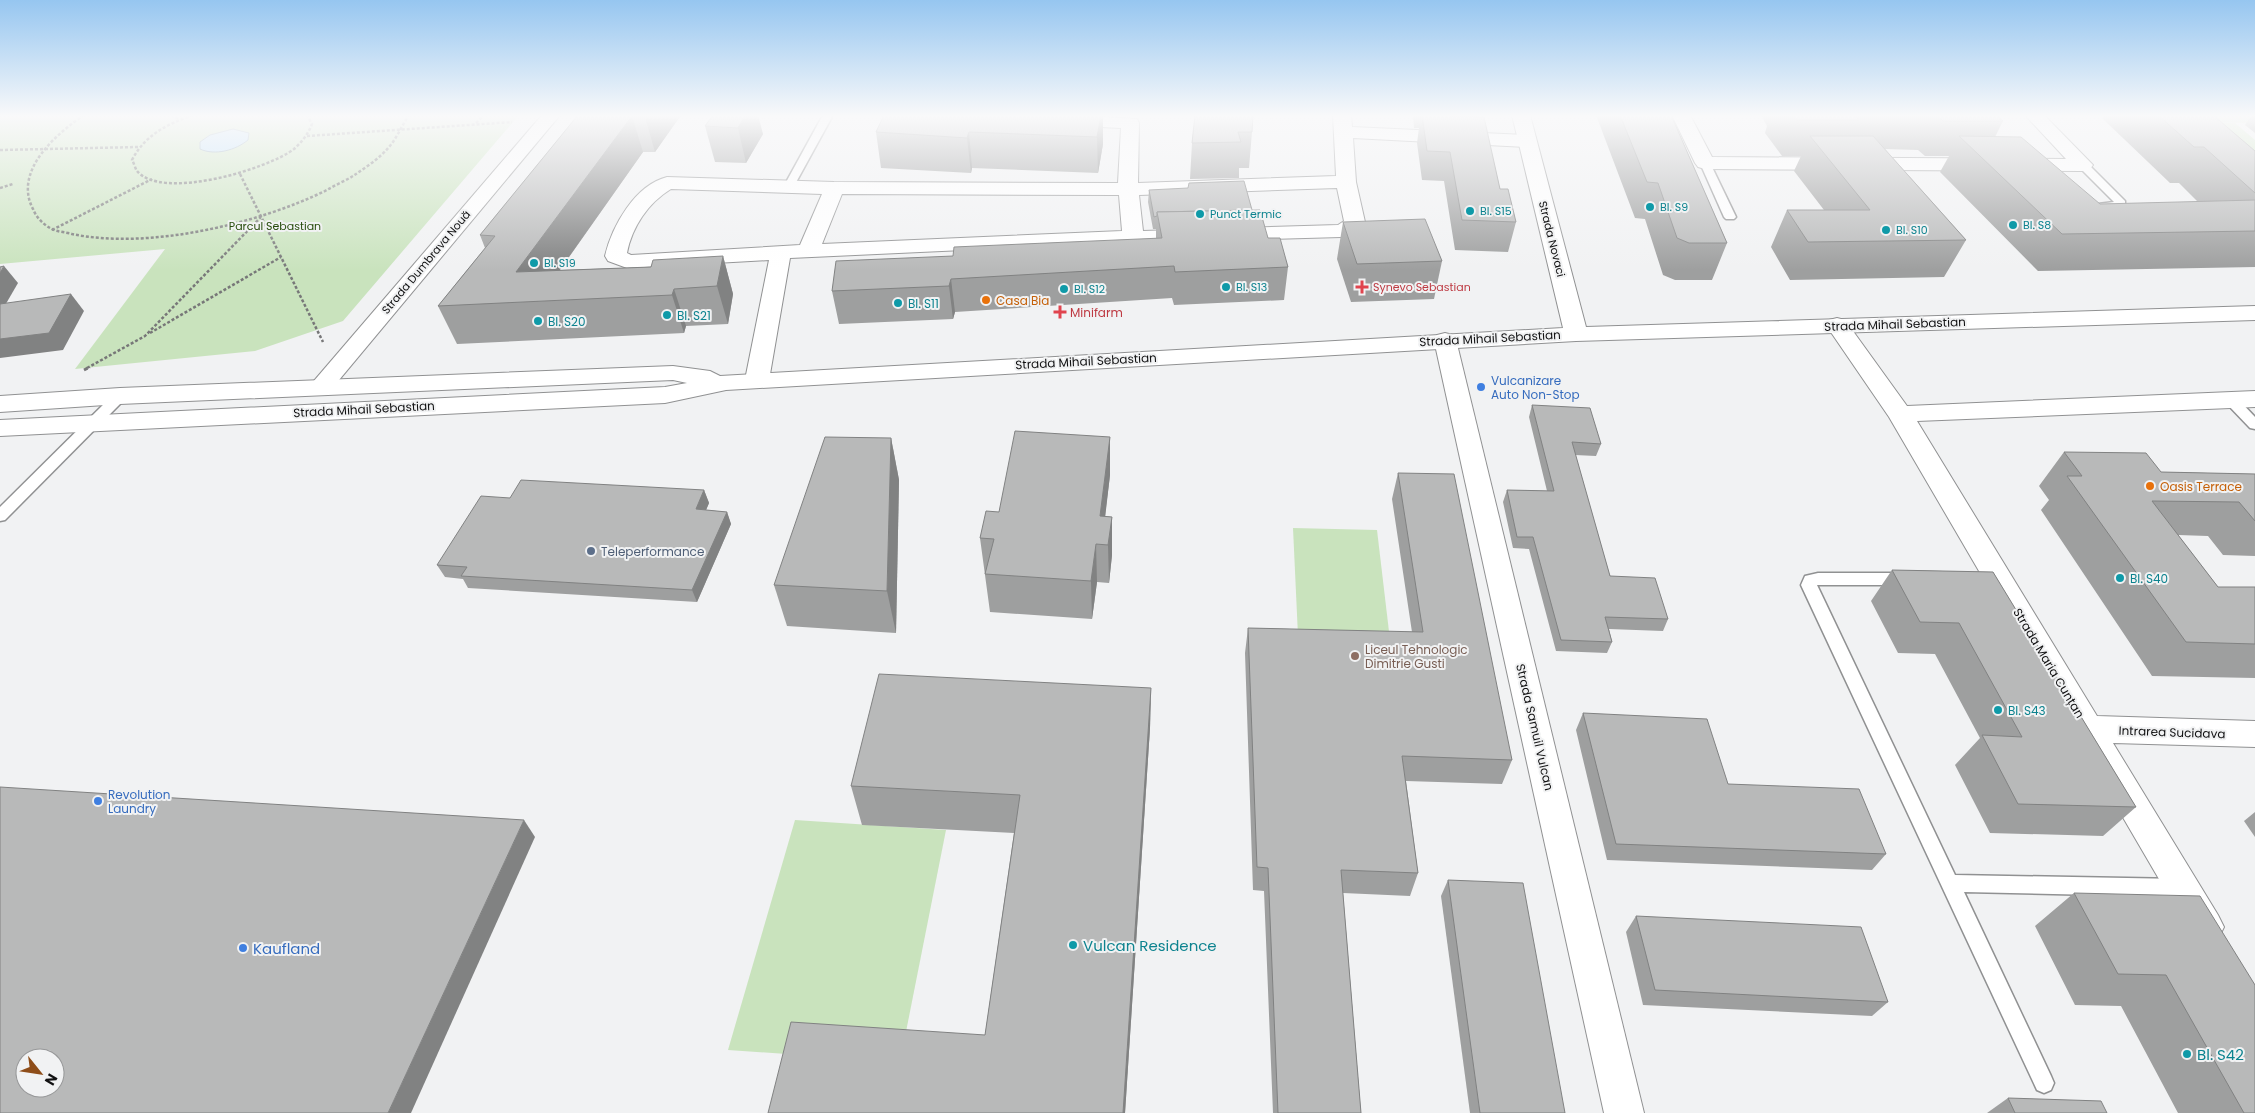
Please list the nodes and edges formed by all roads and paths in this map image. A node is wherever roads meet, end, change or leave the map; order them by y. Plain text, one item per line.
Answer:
1 (135, 167) edge
2 (259, 167) edge
3 (367, 167) edge
4 (507, 167) edge
5 (799, 167) edge
6 (1129, 167) edge
7 (1345, 167) edge
8 (1534, 167) edge
9 (1707, 167) edge
10 (1847, 167) edge
11 (1955, 167) edge
12 (2085, 167) edge
13 (240, 174) junction
14 (16, 175) dead end
15 (152, 179) junction
16 (1346, 182) junction
17 (13, 184) junction
18 (789, 186) junction
19 (0, 188) edge
20 (834, 188) junction
21 (1128, 189) junction
22 (14, 193) dead end
23 (2089, 206) edge
24 (261, 216) junction
25 (1730, 217) dead end
26 (36, 222) dead end
27 (52, 230) junction
28 (1133, 236) junction
29 (809, 250) junction
30 (781, 252) junction
31 (281, 257) junction
32 (2255, 313) edge
33 (1837, 325) junction
34 (1576, 334) junction
35 (145, 336) junction
36 (1445, 340) junction
37 (350, 352) junction
38 (78, 373) dead end
39 (757, 380) junction
40 (726, 382) junction
41 (321, 387) junction
42 (120, 396) junction
43 (2255, 399) edge
44 (2231, 400) junction
45 (0, 404) edge
46 (1900, 414) junction
47 (94, 422) junction
48 (2255, 425) edge
49 (0, 428) edge
50 (0, 516) edge
51 (1923, 580) edge
52 (2089, 729) junction
53 (2255, 734) edge
54 (1948, 883) junction
55 (2181, 888) junction
56 (2218, 946) edge
57 (2044, 1083) dead end
58 (1624, 1113) edge

1 - 15 path
2 - 13 path
3 - 24 path
4 - 37 street, Strada Dumbrava Nouă
5 - 18 lane
6 - 21 street
7 - 16 street
8 - 34 street, Strada Novaci
9 - 25 lane
10 - 11 street
12 - 23 lane
13 - 15 path
13 - 24 path
14 - 17 path
15 - 27 path
16 - 21 street
16 - 28 street
17 - 19 path
17 - 22 path
18 - 20 street
18 - 30 street
20 - 21 street
20 - 29 street
21 - 28 street
24 - 27 path
24 - 31 path
24 - 35 path
26 - 27 path
28 - 29 street
29 - 30 street
30 - 39 street
31 - 35 path
31 - 37 path
32 - 33 street, Strada Mihail Sebastian
33 - 34 street, Strada Mihail Sebastian
33 - 46 street, Strada Maria Cunțan
34 - 36 street, Strada Mihail Sebastian
35 - 38 path
36 - 39 street, Strada Mihail Sebastian
36 - 58 street, Strada Samuil Vulcan
37 - 41 street, Strada Dumbrava Nouă
39 - 40 street, Strada Mihail Sebastian
40 - 41 street, Strada Mihail Sebastian
40 - 47 street, Strada Mihail Sebastian
41 - 42 street, Strada Mihail Sebastian
42 - 45 street, Strada Mihail Sebastian
42 - 47 lane
43 - 44 street
44 - 46 street
44 - 48 lane
46 - 52 street, Strada Maria Cunțan
47 - 49 street, Strada Mihail Sebastian
47 - 50 lane
51 - 54 lane
52 - 53 street, Intrarea Sucidava
52 - 55 street, Strada Maria Cunțan
54 - 55 lane
54 - 57 lane
55 - 56 street, Strada Maria Cunțan

